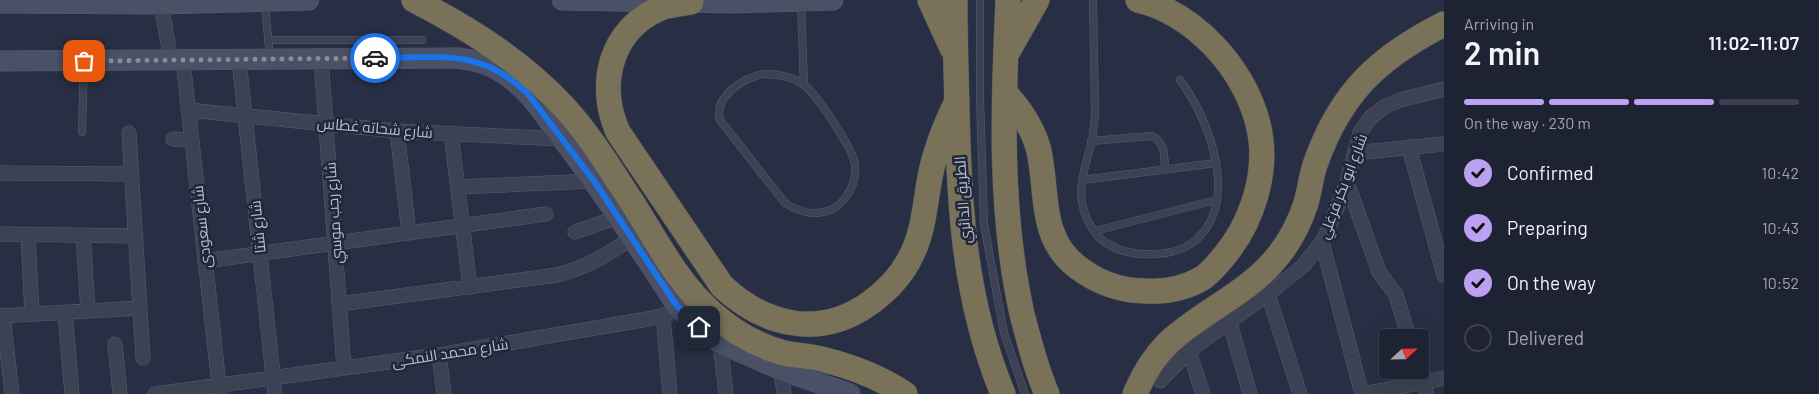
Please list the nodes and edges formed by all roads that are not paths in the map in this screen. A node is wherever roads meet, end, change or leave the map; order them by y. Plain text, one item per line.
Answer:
1 (309, 0) edge
2 (414, 0) edge
3 (562, 0) edge
4 (801, 0) edge
5 (834, 0) edge
6 (930, 0) edge
7 (955, 0) edge
8 (980, 0) edge
9 (1008, 0) edge
10 (1037, 0) edge
11 (1093, 0) edge
12 (1138, 0) edge
13 (265, 1) edge
14 (691, 2) junction
15 (0, 3) edge
16 (161, 4) junction
17 (1444, 24) edge
18 (422, 40) dead end
19 (269, 50) junction
20 (955, 55) junction
21 (1006, 55) junction
22 (321, 59) junction
23 (177, 60) junction
24 (239, 60) junction
25 (0, 61) edge
26 (84, 61) junction
27 (1180, 80) dead end
28 (804, 85) junction
29 (1444, 89) edge
30 (1005, 93) junction
31 (968, 100) junction
32 (188, 110) junction
33 (245, 116) junction
34 (326, 124) junction
35 (397, 131) junction
36 (82, 132) dead end
37 (129, 133) dead end
38 (451, 133) junction
39 (172, 139) dead end
40 (562, 139) junction
41 (192, 140) junction
42 (1091, 141) junction
43 (1444, 144) edge
44 (1409, 148) junction
45 (1355, 153) junction
46 (1216, 163) junction
47 (1165, 169) junction
48 (0, 173) edge
49 (132, 174) junction
50 (1082, 180) junction
51 (594, 181) junction
52 (1347, 182) junction
53 (458, 187) junction
54 (1216, 200) junction
55 (546, 214) dead end
56 (618, 217) junction
57 (462, 226) junction
58 (1095, 231) junction
59 (575, 232) dead end
60 (409, 233) junction
61 (0, 234) edge
62 (28, 234) junction
63 (83, 235) junction
64 (136, 236) junction
65 (632, 238) junction
66 (1322, 242) junction
67 (335, 243) junction
68 (260, 253) junction
69 (205, 260) junction
70 (1444, 275) edge
71 (470, 287) junction
72 (1268, 294) junction
73 (339, 304) junction
74 (140, 308) junction
75 (88, 311) junction
76 (670, 311) junction
77 (65, 312) junction
78 (32, 314) junction
79 (1, 316) edge
80 (1230, 323) junction
81 (1406, 329) edge
82 (720, 343) junction
83 (115, 344) dead end
84 (1189, 351) junction
85 (439, 354) junction
86 (143, 358) dead end
87 (344, 368) junction
88 (781, 370) junction
89 (274, 378) junction
90 (1444, 378) edge
91 (1160, 381) dead end
92 (1423, 382) edge
93 (220, 390) edge
94 (842, 393) edge
95 (12, 394) edge
96 (72, 394) edge
97 (120, 394) edge
98 (160, 394) edge
99 (276, 394) edge
100 (444, 394) edge
101 (667, 394) edge
102 (726, 394) edge
103 (784, 394) edge
104 (905, 394) edge
105 (1003, 394) edge
106 (1025, 394) edge
107 (1047, 394) edge
108 (1135, 394) edge
109 (1203, 394) edge
110 (1250, 394) edge
111 (1300, 394) edge
112 (1363, 394) edge

1 - 13 street
2 - 104 highway
3 - 14 street
4 - 5 street
4 - 14 street
4 - 28 lane
6 - 20 highway
7 - 20 highway, الطريق الدائري
8 - 31 lane
9 - 21 highway
10 - 21 highway
11 - 42 lane
12 - 30 highway
13 - 16 street
13 - 19 lane
14 - 31 highway
15 - 16 street
16 - 23 street, شارع سعودى
17 - 108 highway
18 - 19 lane
19 - 22 street
19 - 24 street
20 - 31 highway, الطريق الدائري
21 - 30 highway
22 - 34 street, شارع رجب موسي
22 - 40 street
23 - 24 street
23 - 26 street
23 - 32 street, شارع سعودى
24 - 33 street, شارع شتا
25 - 26 street
26 - 36 lane
27 - 46 lane
28 - 28 lane
29 - 45 street, شارع ابو بكر فرغلي
30 - 107 highway
31 - 105 highway, الطريق الدائري
31 - 106 lane
32 - 33 street, شارع شحاته غطاس
32 - 41 street, شارع سعودى
33 - 34 street, شارع شحاته غطاس
33 - 68 street, شارع شتا
34 - 35 street, شارع شحاته غطاس
34 - 67 street, شارع رجب موسي
35 - 38 street, شارع شحاته غطاس
35 - 60 street
37 - 49 street
38 - 40 street, شارع شحاته غطاس
38 - 53 street
39 - 41 street
40 - 51 street
41 - 69 street, شارع سعودى
42 - 47 lane
42 - 50 lane
43 - 44 street
44 - 45 street
44 - 70 street
45 - 52 street, شارع ابو بكر فرغلي
46 - 47 lane
46 - 54 lane
47 - 50 lane
48 - 49 street
49 - 64 street
50 - 58 lane
51 - 53 street
51 - 56 street
52 - 66 street, شارع ابو بكر فرغلي
52 - 81 street
53 - 57 street
54 - 58 lane
54 - 58 lane
55 - 57 street
56 - 59 street
56 - 65 street
57 - 60 street
57 - 71 street
60 - 67 street
61 - 62 street
62 - 63 street
62 - 78 street
63 - 64 street
63 - 75 street
64 - 74 street
65 - 71 street
65 - 76 street
66 - 72 street, شارع ابو بكر فرغلي
66 - 112 street
67 - 68 street
67 - 73 street, شارع رجب موسي
68 - 69 street
68 - 89 street, شارع شتا
69 - 93 street, شارع سعودى
71 - 73 street
72 - 80 street, شارع ابو بكر فرغلي
72 - 111 street
73 - 87 street, شارع رجب موسي
74 - 75 street
74 - 86 street
75 - 77 street
76 - 82 street
76 - 85 street, شارع محمد النمكى
76 - 101 street
77 - 78 street
77 - 96 street
78 - 79 street
79 - 95 street
80 - 84 street, شارع ابو بكر فرغلي
80 - 110 street
82 - 88 street
82 - 102 street
83 - 97 street
84 - 91 street, شارع ابو بكر فرغلي
84 - 109 street
85 - 87 street, شارع محمد النمكى
85 - 100 street
87 - 89 street, شارع محمد النمكى
88 - 94 street
88 - 103 street
89 - 93 street, شارع محمد النمكى
89 - 99 street, شارع شتا
90 - 92 street
92 - 112 street
93 - 98 street, شارع محمد النمكى

